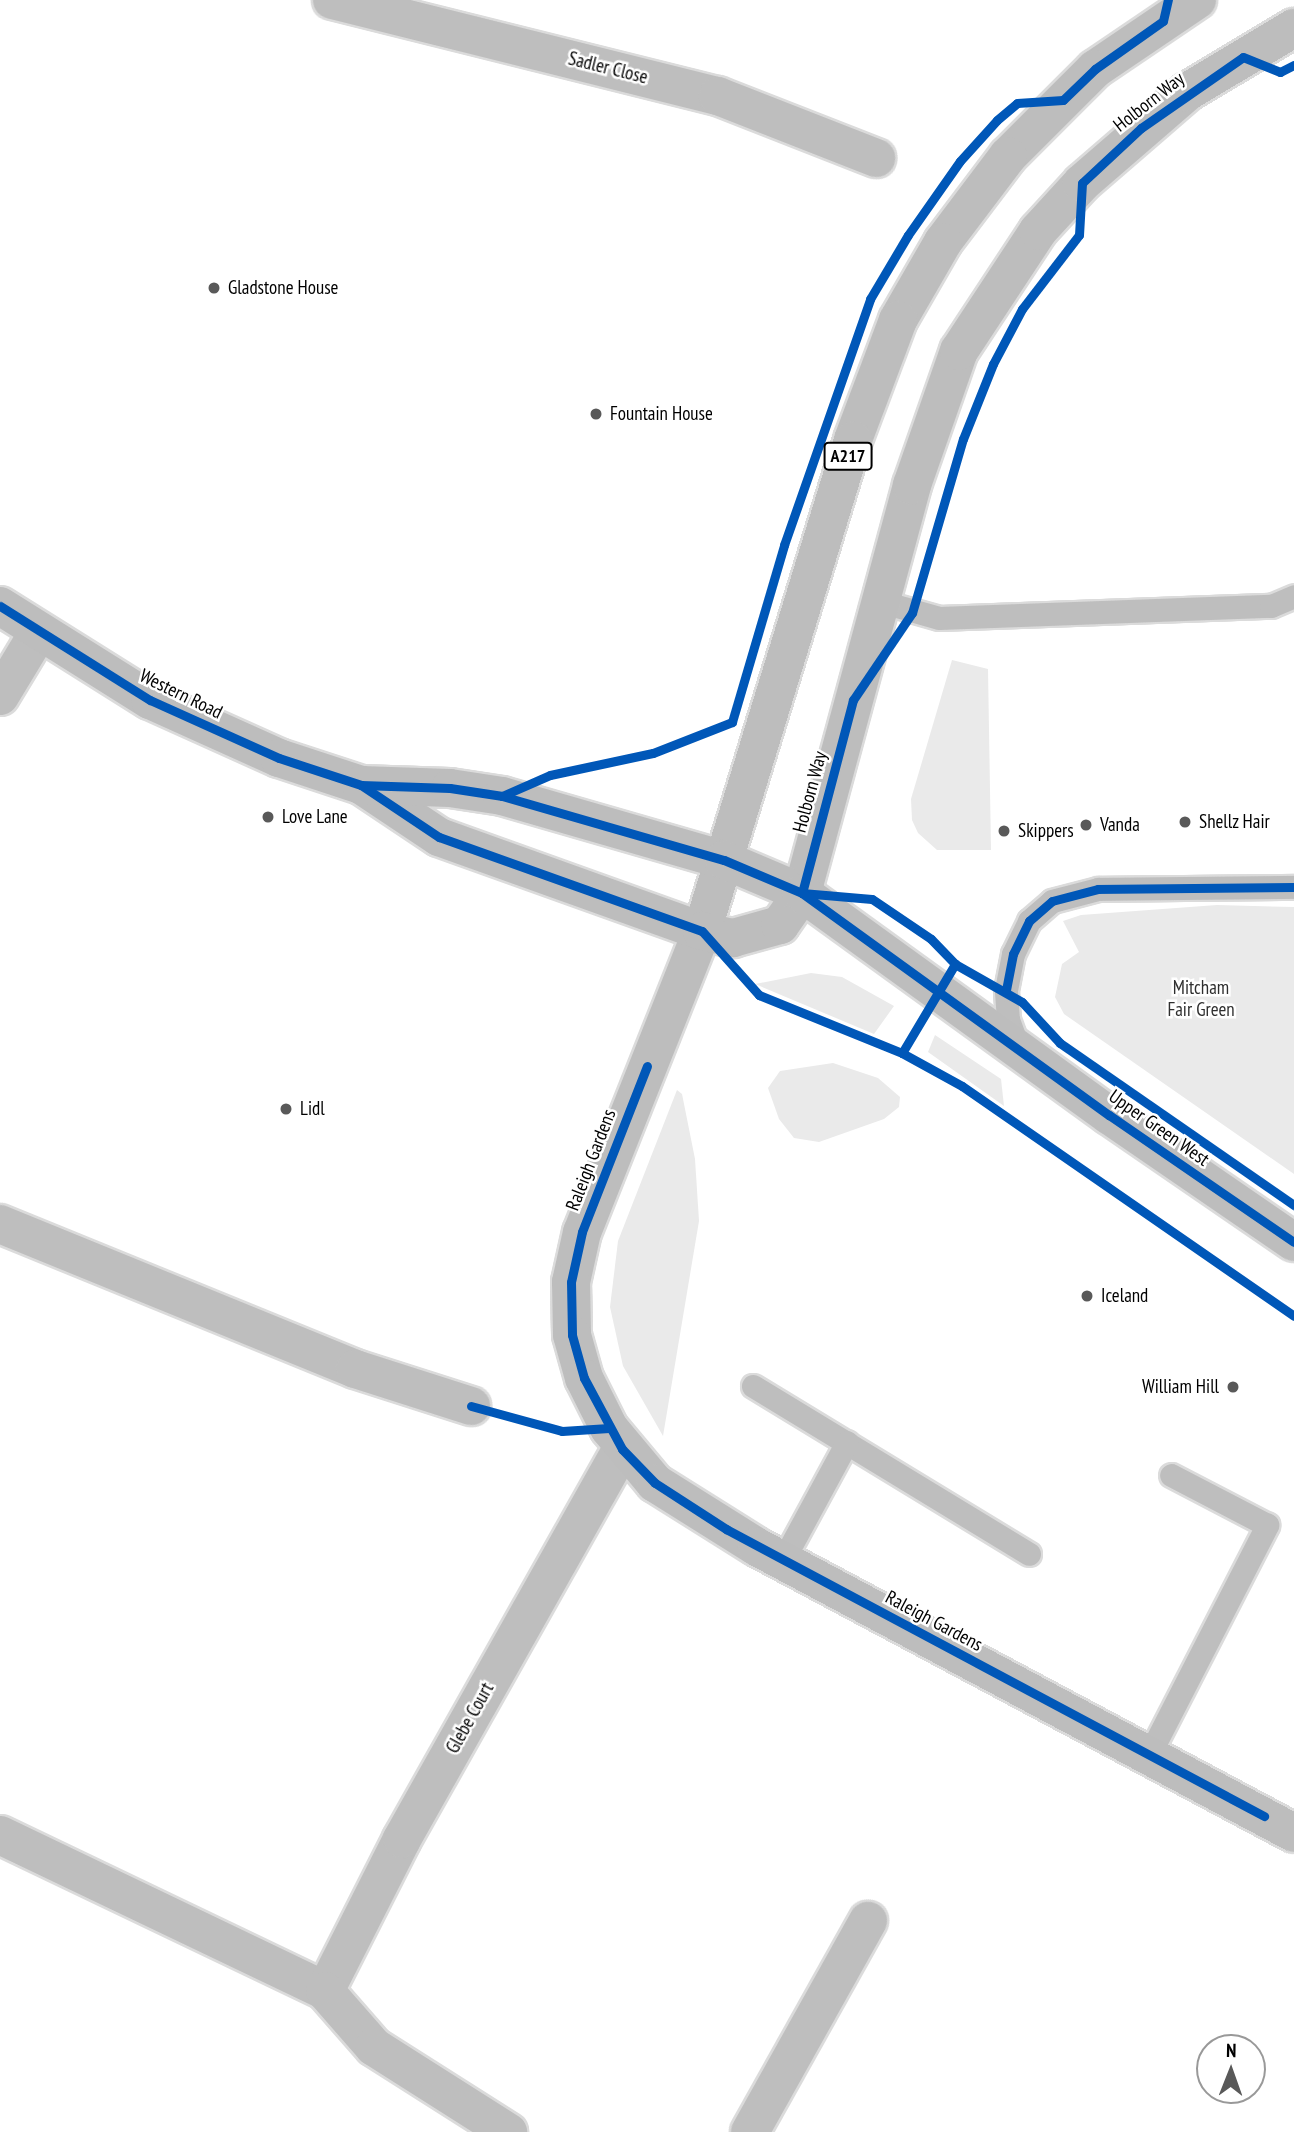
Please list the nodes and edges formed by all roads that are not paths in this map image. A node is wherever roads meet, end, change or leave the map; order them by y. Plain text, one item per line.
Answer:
1 (332, 0) edge
2 (1197, 0) edge
3 (1294, 27) edge
4 (876, 158) dead end
5 (1294, 596) edge
6 (879, 601) junction
7 (0, 606) edge
8 (38, 633) junction
9 (0, 696) edge
10 (362, 785) junction
11 (724, 860) junction
12 (1294, 887) edge
13 (802, 893) junction
14 (702, 931) junction
15 (1020, 1052) junction
16 (0, 1224) edge
17 (1294, 1242) edge
18 (753, 1386) dead end
19 (471, 1406) dead end
20 (847, 1441) junction
21 (622, 1449) junction
22 (1171, 1475) dead end
23 (1029, 1554) dead end
24 (783, 1560) junction
25 (1149, 1755) junction
26 (1294, 1833) edge
27 (0, 1835) edge
28 (868, 1920) dead end
29 (325, 1992) junction
30 (508, 2132) edge
31 (750, 2132) edge

1 - 4 street, Sadler Close
2 - 11 main road, A217
3 - 6 main road, Holborn Way
5 - 6 lane
6 - 13 main road, Holborn Way
7 - 8 main road, Western Road
8 - 9 street
8 - 10 main road, Western Road
10 - 11 main road, Western Road
10 - 14 main road, Western Road
11 - 13 main road, Western Road
11 - 14 main road, Raleigh Gardens
12 - 15 lane
13 - 14 main road, Holborn Way
13 - 15 main road, Upper Green West
14 - 21 main road, Raleigh Gardens
15 - 17 main road, Upper Green West
16 - 19 street
18 - 20 lane
20 - 23 lane
20 - 24 lane
21 - 24 main road, Raleigh Gardens
21 - 29 street, Glebe Court
22 - 25 lane
24 - 25 main road, Raleigh Gardens
25 - 26 main road, Raleigh Gardens
27 - 29 street
28 - 31 street
29 - 30 street

